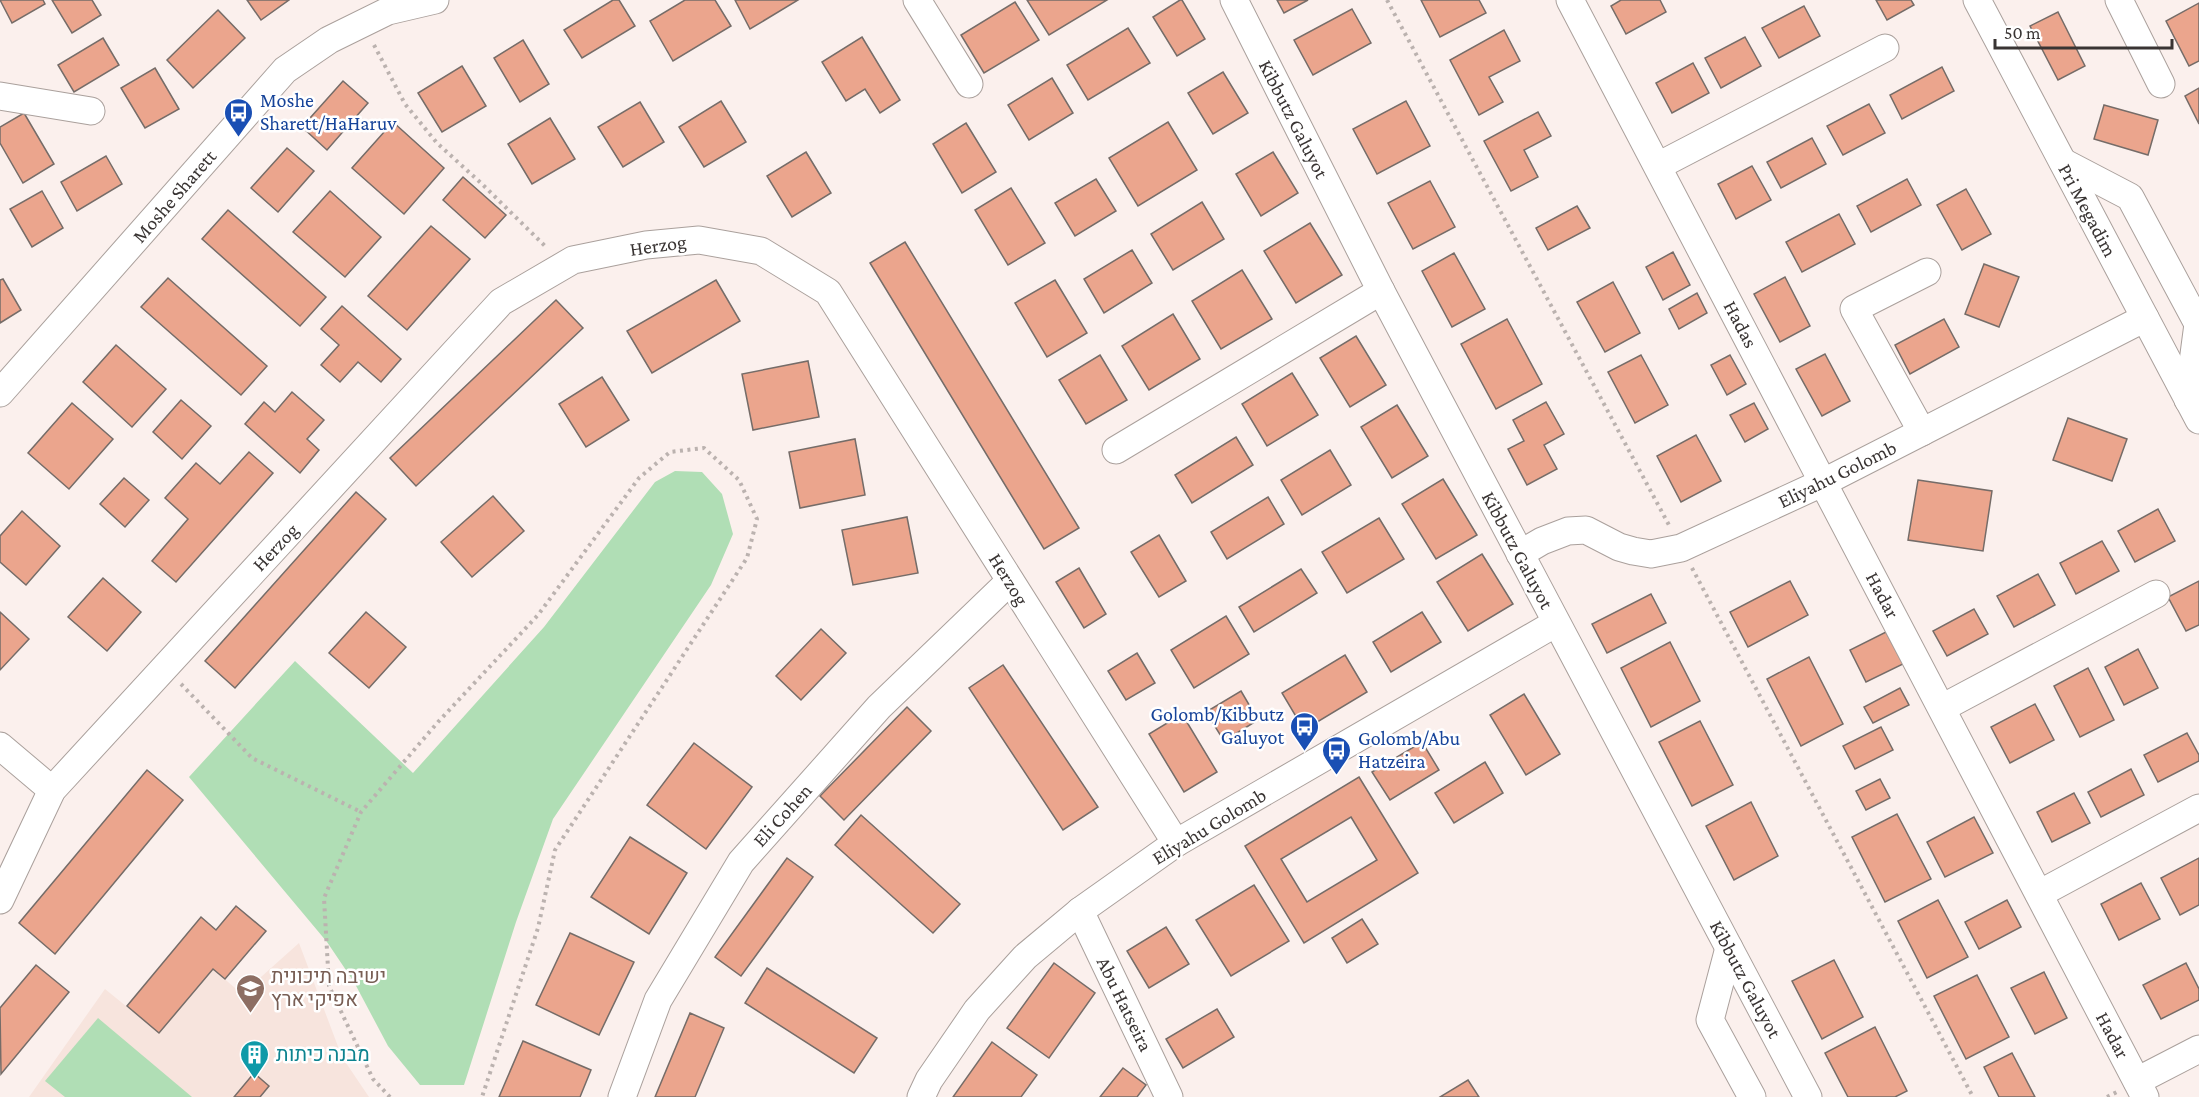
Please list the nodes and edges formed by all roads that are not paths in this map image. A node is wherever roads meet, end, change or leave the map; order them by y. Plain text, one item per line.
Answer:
1 (435, 0) edge
2 (917, 0) edge
3 (1234, 0) edge
4 (1570, 0) edge
5 (1977, 0) edge
6 (2120, 0) edge
7 (386, 5) edge
8 (1885, 48) dead end
9 (969, 84) dead end
10 (2161, 84) dead end
11 (0, 96) edge
12 (91, 111) dead end
13 (2062, 162) junction
14 (1658, 166) junction
15 (1927, 272) dead end
16 (1380, 291) junction
17 (2145, 318) junction
18 (0, 393) edge
19 (2194, 410) edge
20 (1922, 432) junction
21 (1116, 450) dead end
22 (1824, 482) junction
23 (1520, 554) junction
24 (1010, 581) junction
25 (2156, 594) dead end
26 (1556, 623) junction
27 (1942, 708) junction
28 (0, 746) edge
29 (52, 790) junction
30 (2199, 808) edge
31 (1176, 843) junction
32 (2039, 894) junction
33 (0, 900) edge
34 (1080, 911) junction
35 (1729, 948) junction
36 (2199, 1049) edge
37 (2141, 1089) edge
38 (622, 1097) edge
39 (921, 1097) edge
40 (1169, 1097) edge
41 (1752, 1097) edge
42 (1808, 1097) edge

1 - 7 street, Moshe Sharett
2 - 9 street
3 - 16 street, Kibbutz Galuyot
4 - 14 street, Hadas
5 - 13 street, Pri Megadim
6 - 10 street
7 - 18 street, Moshe Sharett
8 - 14 street
11 - 12 street
13 - 17 street, Pri Megadim
13 - 19 street
14 - 22 street, Hadas
15 - 20 street
16 - 21 street
16 - 23 street, Kibbutz Galuyot
17 - 19 street, Pri Megadim
17 - 20 street, Eliyahu Golomb
20 - 22 street, Eliyahu Golomb
22 - 23 street, Eliyahu Golomb
22 - 27 street, Hadar
23 - 26 street, Kibbutz Galuyot
24 - 29 street, Herzog
24 - 31 street, Herzog
24 - 38 street, Eli Cohen
25 - 27 street
26 - 31 street, Eliyahu Golomb
26 - 35 street, Kibbutz Galuyot
27 - 32 street, Hadar
28 - 29 street
29 - 33 street, Herzog
30 - 32 street
31 - 34 street, Eliyahu Golomb
32 - 37 street, Hadar
34 - 39 street, Eliyahu Golomb
34 - 40 street, Abu Hatseira
35 - 41 street
35 - 42 street, Kibbutz Galuyot
36 - 37 street

